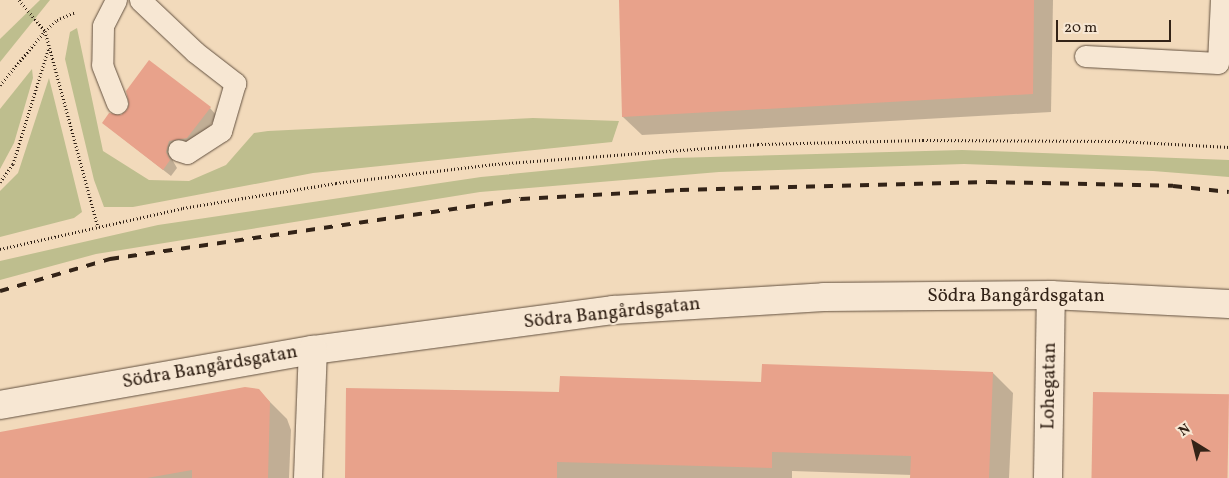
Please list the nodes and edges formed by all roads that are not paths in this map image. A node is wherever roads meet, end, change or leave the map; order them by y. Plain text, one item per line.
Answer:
1 (116, 0) edge
2 (140, 0) edge
3 (1221, 0) edge
4 (1085, 56) dead end
5 (117, 103) dead end
6 (178, 150) dead end
7 (1052, 295) junction
8 (1229, 304) edge
9 (313, 350) junction
10 (0, 405) edge
11 (308, 478) edge
12 (1048, 478) edge

1 - 5 lane
2 - 6 lane
3 - 4 lane
7 - 8 street, Södra Bangårdsgatan
7 - 9 street, Södra Bangårdsgatan
7 - 12 street, Lohegatan
9 - 10 street, Södra Bangårdsgatan
9 - 11 street

